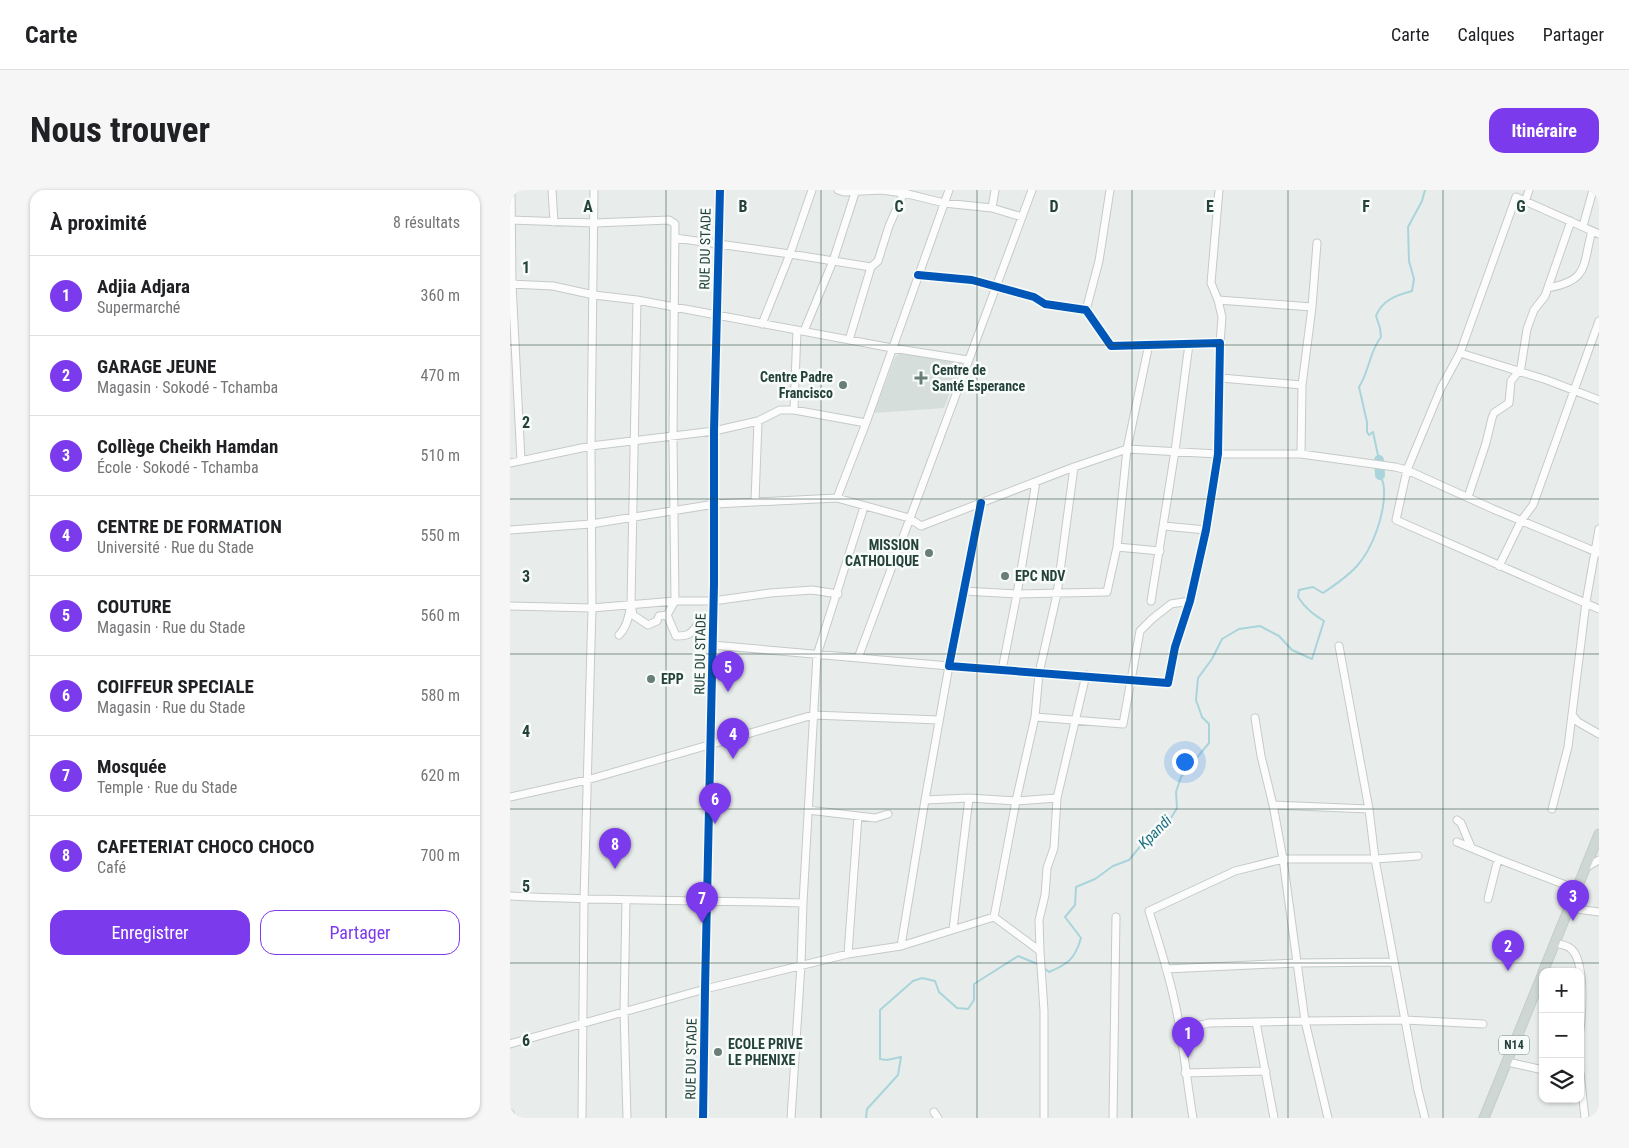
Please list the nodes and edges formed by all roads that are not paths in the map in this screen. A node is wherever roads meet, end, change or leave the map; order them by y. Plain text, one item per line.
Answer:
1 (511, 190) edge
2 (552, 190) edge
3 (594, 190) edge
4 (720, 190) edge
5 (812, 190) edge
6 (838, 190) edge
7 (948, 190) edge
8 (995, 190) edge
9 (1032, 190) edge
10 (1110, 190) edge
11 (1219, 190) edge
12 (1529, 190) edge
13 (1593, 190) edge
14 (855, 191) edge
15 (904, 192) edge
16 (1525, 202) junction
17 (944, 203) junction
18 (992, 208) junction
19 (1022, 217) junction
20 (511, 220) edge
21 (1571, 221) junction
22 (554, 222) junction
23 (595, 223) junction
24 (1583, 226) junction
25 (1596, 233) edge
26 (675, 238) junction
27 (1317, 243) dead end
28 (718, 244) junction
29 (790, 254) junction
30 (833, 260) junction
31 (871, 267) junction
32 (918, 275) junction
33 (511, 284) edge
34 (996, 287) junction
35 (1548, 288) junction
36 (594, 295) junction
37 (636, 300) junction
38 (1218, 300) junction
39 (1312, 307) junction
40 (674, 308) junction
41 (1086, 310) junction
42 (716, 315) junction
43 (1599, 321) edge
44 (762, 324) junction
45 (801, 330) junction
46 (849, 340) junction
47 (1220, 343) junction
48 (1149, 344) junction
49 (1189, 344) junction
50 (892, 348) junction
51 (1460, 353) junction
52 (968, 360) junction
53 (1520, 371) junction
54 (1221, 378) junction
55 (1302, 386) junction
56 (1573, 391) junction
57 (1599, 400) edge
58 (794, 410) junction
59 (758, 421) junction
60 (866, 423) junction
61 (714, 431) junction
62 (673, 437) junction
63 (634, 441) junction
64 (591, 446) junction
65 (1128, 449) junction
66 (1175, 452) junction
67 (1218, 454) junction
68 (1301, 454) junction
69 (520, 461) junction
70 (510, 463) edge
71 (1074, 467) junction
72 (1407, 470) junction
73 (1036, 482) junction
74 (1468, 497) junction
75 (837, 498) junction
76 (755, 501) junction
77 (714, 504) junction
78 (981, 504) junction
79 (864, 506) junction
80 (673, 510) junction
81 (632, 517) junction
82 (909, 518) junction
83 (1521, 521) junction
84 (591, 524) junction
85 (1164, 526) junction
86 (1599, 529) edge
87 (510, 530) edge
88 (1206, 530) junction
89 (1117, 547) junction
90 (1160, 551) junction
91 (1597, 552) edge
92 (1500, 566) junction
93 (964, 591) junction
94 (838, 594) junction
95 (1017, 594) junction
96 (1057, 594) junction
97 (1151, 600) dead end
98 (675, 601) junction
99 (713, 601) junction
100 (1190, 601) junction
101 (1586, 602) junction
102 (631, 604) junction
103 (510, 606) edge
104 (592, 608) junction
105 (1599, 609) edge
106 (667, 615) junction
107 (698, 624) dead end
108 (619, 635) dead end
109 (712, 645) junction
110 (1339, 646) dead end
111 (817, 655) junction
112 (858, 658) junction
113 (950, 666) junction
114 (1002, 670) junction
115 (1039, 672) junction
116 (1086, 676) junction
117 (1130, 679) junction
118 (813, 715) junction
119 (1572, 716) junction
120 (1035, 717) junction
121 (1255, 718) dead end
122 (939, 720) junction
123 (1077, 721) junction
124 (1599, 734) edge
125 (710, 744) junction
126 (587, 780) junction
127 (510, 797) edge
128 (970, 798) junction
129 (1057, 798) junction
130 (925, 800) junction
131 (1016, 801) junction
132 (1273, 805) junction
133 (1369, 809) junction
134 (1552, 809) dead end
135 (808, 810) junction
136 (888, 814) dead end
137 (858, 816) junction
138 (1457, 820) dead end
139 (1599, 834) edge
140 (1457, 842) dead end
141 (1471, 847) junction
142 (1418, 856) dead end
143 (1283, 859) junction
144 (1375, 859) junction
145 (1498, 859) junction
146 (1599, 860) edge
147 (1585, 868) junction
148 (1576, 889) junction
149 (510, 896) edge
150 (1488, 899) dead end
151 (584, 900) junction
152 (626, 900) junction
153 (707, 900) junction
154 (803, 903) junction
155 (1569, 908) junction
156 (1599, 912) edge
157 (994, 917) junction
158 (1116, 917) dead end
159 (953, 929) junction
160 (1555, 943) junction
161 (901, 946) junction
162 (848, 954) junction
163 (1040, 954) junction
164 (1296, 962) junction
165 (1394, 962) junction
166 (801, 965) junction
167 (1545, 968) edge
168 (1166, 969) junction
169 (1539, 982) edge
170 (704, 989) junction
171 (624, 1012) junction
172 (1581, 1013) edge
173 (1405, 1020) junction
174 (1305, 1021) junction
175 (1256, 1022) junction
176 (583, 1023) junction
177 (1483, 1024) dead end
178 (1180, 1030) junction
179 (510, 1044) edge
180 (1512, 1063) dead end
181 (1539, 1069) edge
182 (1266, 1071) junction
183 (1185, 1073) junction
184 (1583, 1103) edge
185 (510, 1113) edge
186 (511, 1118) edge
187 (582, 1118) edge
188 (627, 1118) edge
189 (703, 1118) edge
190 (790, 1118) edge
191 (1044, 1118) edge
192 (1113, 1118) edge
193 (1193, 1118) edge
194 (1274, 1118) edge
195 (1328, 1118) edge
196 (1425, 1118) edge
197 (1484, 1118) edge
198 (1585, 1118) edge

1 - 20 street
2 - 22 street
3 - 23 street
4 - 28 street, RUE DU STADE
5 - 29 street
6 - 14 street
7 - 17 street
8 - 18 street
9 - 19 street
10 - 41 street
11 - 38 street
12 - 16 street
13 - 24 street
14 - 15 street
14 - 30 street
15 - 17 street
15 - 31 street
16 - 21 street
16 - 51 street
17 - 18 street
17 - 32 street
18 - 19 street
19 - 34 street
20 - 22 street
20 - 33 street
21 - 24 street
21 - 35 street
22 - 23 street
23 - 26 street
23 - 36 street
24 - 25 street
25 - 35 street
26 - 28 street
26 - 40 street
27 - 39 street
28 - 29 street
28 - 42 street, RUE DU STADE
29 - 30 street
29 - 44 street
30 - 31 street
30 - 45 street
31 - 46 street
32 - 34 street
32 - 50 street
33 - 36 street
33 - 69 street
34 - 41 street
34 - 52 street
35 - 53 street
36 - 37 street
36 - 64 street
37 - 40 street
37 - 63 street
38 - 39 street
38 - 47 street
39 - 55 street
40 - 42 street
40 - 62 street
41 - 48 street
42 - 44 street
42 - 61 street, RUE DU STADE
43 - 56 street
44 - 45 street
45 - 46 street
45 - 58 street
46 - 50 street
47 - 49 street
47 - 54 street
48 - 49 street
48 - 65 street
49 - 66 street
50 - 52 street
50 - 60 street
51 - 53 street
51 - 72 street
52 - 82 street
53 - 56 street
53 - 74 street
54 - 55 street
54 - 67 street
55 - 68 street
56 - 57 street
56 - 83 street
58 - 59 street
58 - 60 street
59 - 61 street
59 - 76 street
60 - 75 street
61 - 62 street
61 - 77 street, RUE DU STADE
62 - 63 street
62 - 80 street
63 - 64 street
63 - 81 street
64 - 69 street
64 - 84 street
65 - 66 street
65 - 71 street
65 - 89 street
66 - 67 street
66 - 85 street
67 - 68 street
67 - 88 street
68 - 72 street
69 - 70 street
71 - 73 street
71 - 96 street
72 - 74 street
72 - 92 street
73 - 78 street
73 - 95 street
74 - 83 street
75 - 76 street
75 - 79 street
76 - 77 street
77 - 80 street
77 - 99 street, RUE DU STADE
78 - 82 street
78 - 93 street
79 - 82 street
79 - 94 street
80 - 81 street
80 - 98 street
81 - 84 street
81 - 102 street
82 - 112 street
83 - 91 street
83 - 92 street
84 - 87 street
84 - 104 street
85 - 88 street
85 - 90 street
86 - 91 street
88 - 100 street
89 - 90 street
89 - 96 street
90 - 97 street
91 - 101 street
92 - 101 street
93 - 95 street
93 - 113 street
94 - 99 street
94 - 111 street
95 - 96 street
95 - 114 street
96 - 115 street
98 - 99 street
98 - 102 street
98 - 106 street
99 - 109 street, RUE DU STADE
100 - 117 street
100 - 117 street
101 - 105 street
101 - 119 street
102 - 104 street
102 - 106 street
102 - 108 street
103 - 104 street
104 - 126 street
106 - 107 street
109 - 111 street
109 - 125 street, RUE DU STADE
110 - 133 street
111 - 112 street
111 - 118 street
112 - 113 street
113 - 114 street
113 - 122 street
114 - 115 street
115 - 116 street
115 - 120 street
116 - 117 street
116 - 123 street
117 - 123 street
118 - 122 street
118 - 125 street
118 - 135 street
119 - 124 street
119 - 134 street
120 - 123 street
120 - 131 street
121 - 132 street
122 - 130 street
123 - 129 street
125 - 126 street
125 - 153 street, RUE DU STADE
126 - 127 street
126 - 151 street
128 - 130 street
128 - 131 street
128 - 159 street
129 - 131 street
129 - 163 street
130 - 161 street
131 - 157 street
132 - 133 street
132 - 143 street
133 - 144 street
135 - 137 street
135 - 154 street
136 - 137 street
137 - 162 street
138 - 141 street
139 - 147 main road, N14
140 - 141 street
141 - 145 street
142 - 144 street
143 - 144 street
143 - 164 street
143 - 168 street
144 - 165 street
145 - 148 street
145 - 150 street
146 - 147 street
147 - 148 main road, N14
148 - 155 main road, N14
149 - 151 street
151 - 152 street
151 - 176 street
152 - 153 street
152 - 171 street
153 - 154 street
153 - 170 street, RUE DU STADE
154 - 166 street
155 - 156 street
155 - 160 main road, N14
157 - 159 street
157 - 163 street
158 - 192 street
159 - 161 street
160 - 167 main road, N14
160 - 172 street
161 - 162 street
162 - 166 street
163 - 191 street
164 - 165 street
164 - 168 street
164 - 174 street
165 - 173 street
166 - 170 street
166 - 190 street
168 - 178 street
169 - 197 main road, N14
170 - 171 street
170 - 189 street, RUE DU STADE
171 - 176 street
171 - 188 street
173 - 174 street
173 - 177 street
173 - 196 street
174 - 175 street
174 - 195 street
175 - 178 street
175 - 182 street
176 - 179 street
176 - 187 street
178 - 183 street
180 - 181 street
182 - 183 street
182 - 194 street
183 - 193 street
184 - 198 street
185 - 186 street

